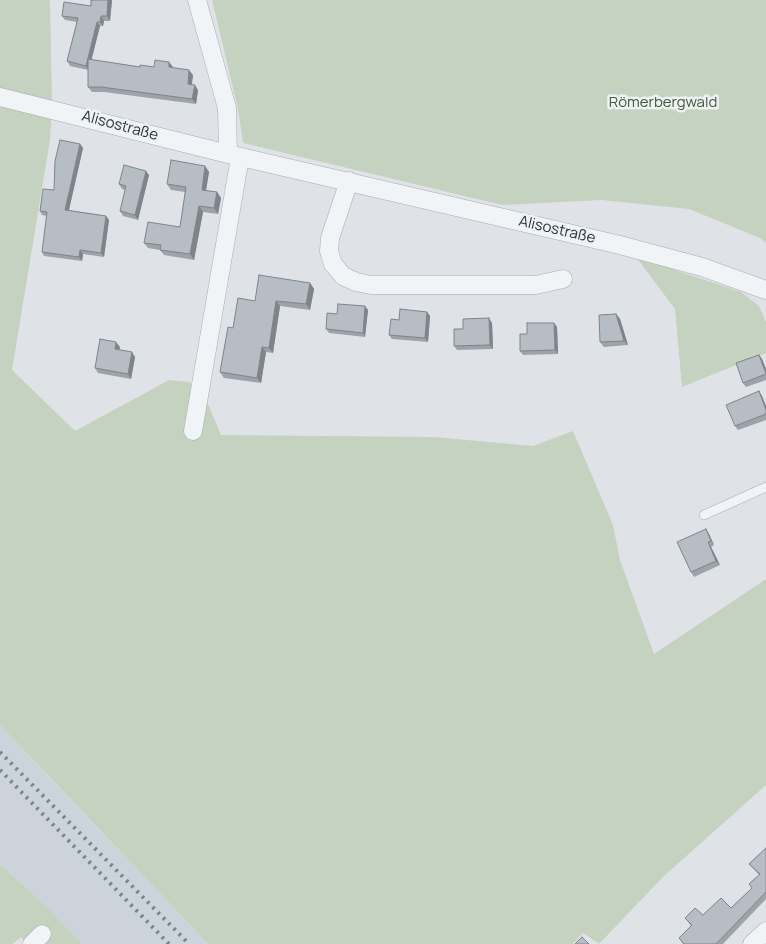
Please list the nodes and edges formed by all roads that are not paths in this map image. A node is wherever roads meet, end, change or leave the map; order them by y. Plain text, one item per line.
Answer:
1 (197, 0) edge
2 (0, 96) edge
3 (234, 156) junction
4 (349, 181) junction
5 (563, 279) dead end
6 (765, 292) edge
7 (193, 431) dead end
8 (766, 487) edge
9 (704, 515) dead end
10 (766, 931) edge
11 (752, 944) edge

1 - 3 street
2 - 3 street, Alisostraße
3 - 4 street, Alisostraße
3 - 7 street
4 - 5 street
4 - 6 street, Alisostraße
8 - 9 lane
10 - 11 street

